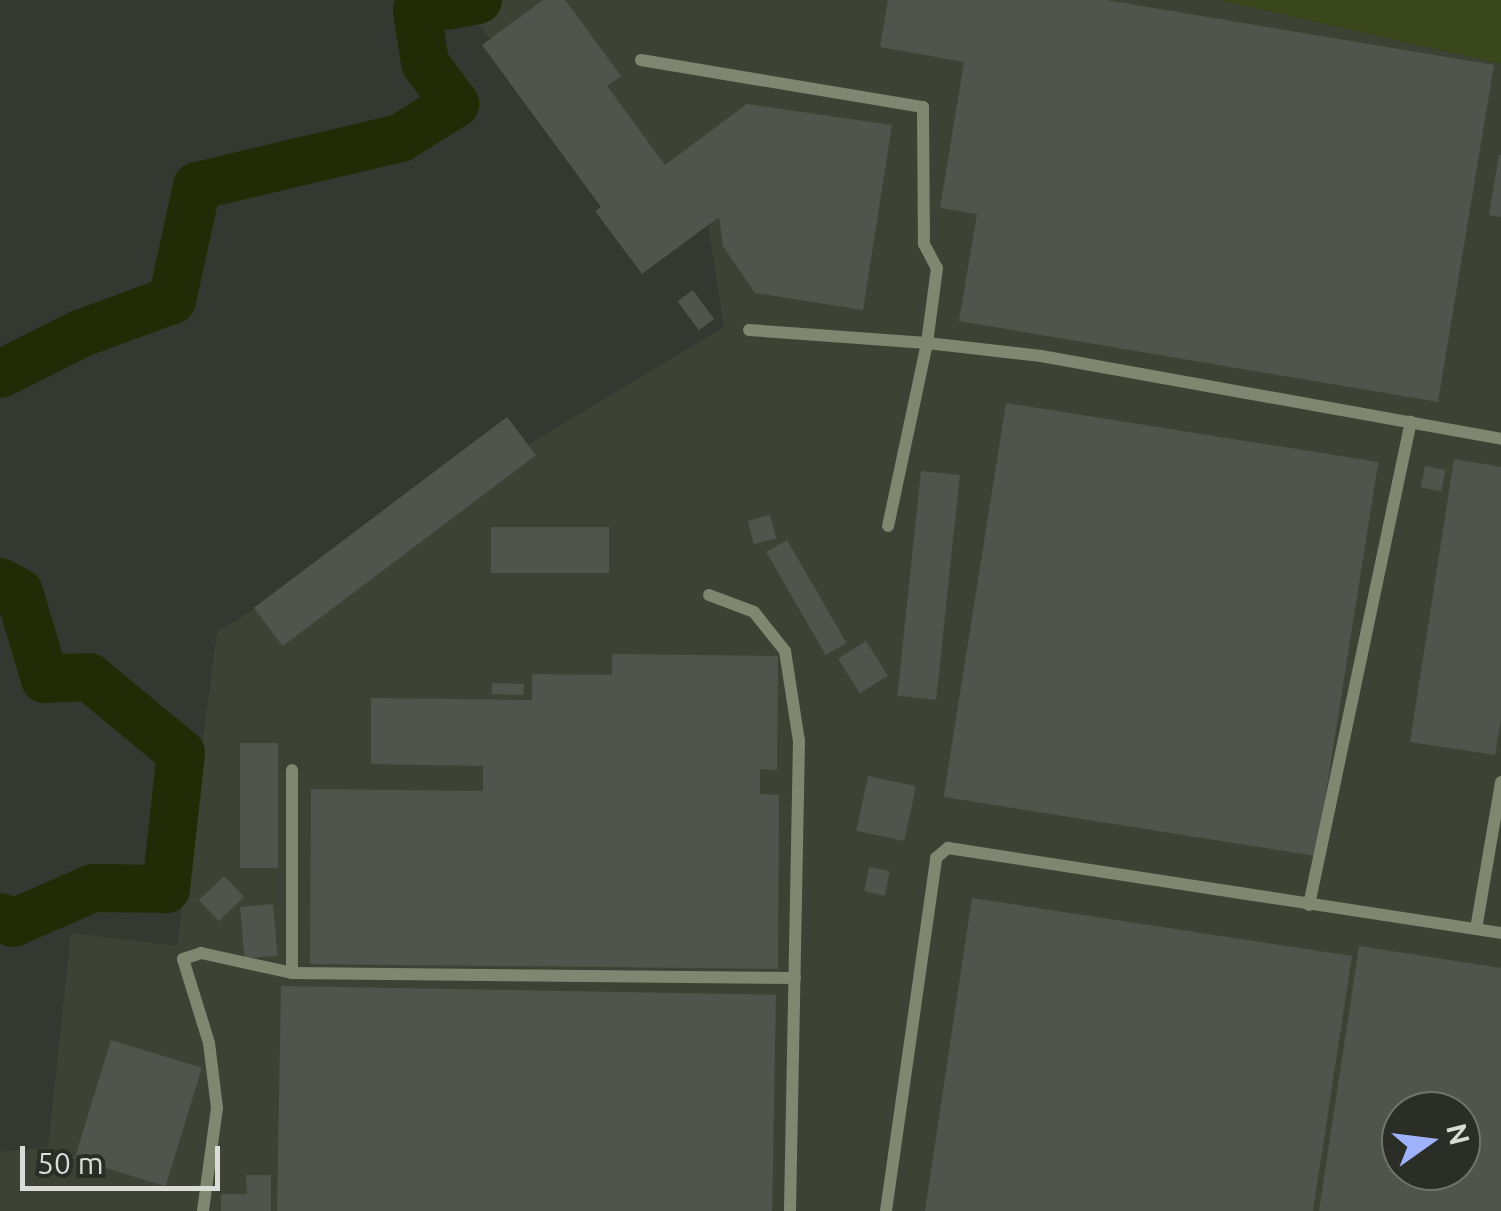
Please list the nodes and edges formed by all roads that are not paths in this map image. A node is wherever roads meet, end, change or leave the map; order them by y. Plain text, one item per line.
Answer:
1 (641, 60) dead end
2 (748, 330) dead end
3 (926, 343) junction
4 (1411, 422) junction
5 (1501, 439) edge
6 (888, 526) dead end
7 (709, 595) dead end
8 (292, 770) dead end
9 (1501, 782) edge
10 (1308, 905) junction
11 (1476, 929) junction
12 (1501, 933) edge
13 (292, 973) junction
14 (795, 978) junction
15 (202, 1211) edge
16 (790, 1211) edge
17 (886, 1211) edge

1 - 3 lane
2 - 3 lane
3 - 4 lane
3 - 6 lane
4 - 5 lane
4 - 10 lane
7 - 14 lane
8 - 13 lane
9 - 11 lane
10 - 11 lane
10 - 17 lane
11 - 12 lane
13 - 14 lane
13 - 15 lane
14 - 16 lane

